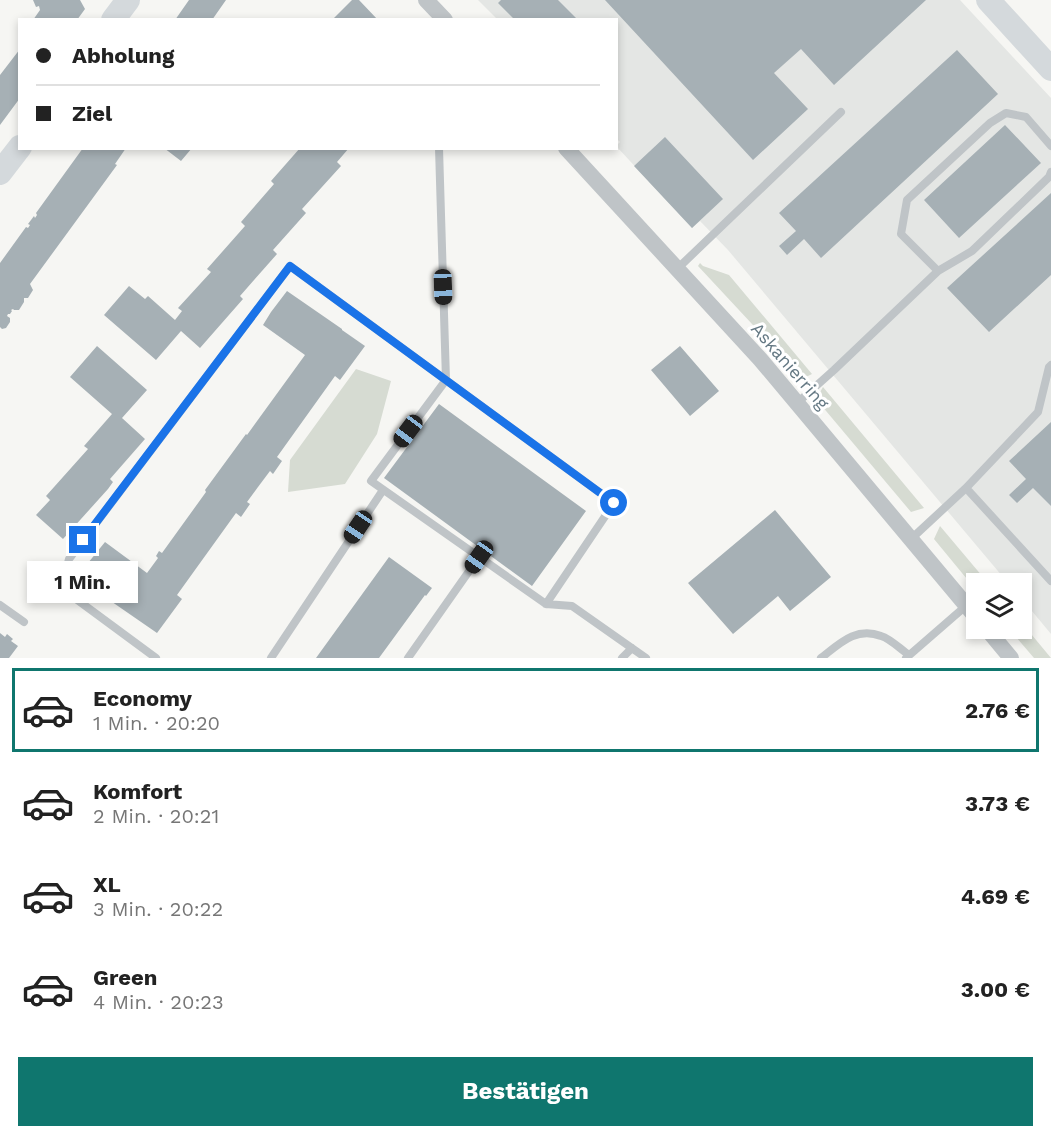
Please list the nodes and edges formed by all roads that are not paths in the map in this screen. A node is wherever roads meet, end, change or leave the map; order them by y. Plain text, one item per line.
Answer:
1 (128, 0) edge
2 (426, 0) edge
3 (988, 0) edge
4 (114, 18) edge
5 (443, 18) edge
6 (1051, 69) edge
7 (841, 112) dead end
8 (1051, 146) edge
9 (18, 150) edge
10 (439, 150) edge
11 (568, 150) edge
12 (1051, 172) edge
13 (0, 173) edge
14 (677, 269) junction
15 (938, 271) junction
16 (1051, 365) edge
17 (446, 380) junction
18 (796, 403) junction
19 (966, 488) junction
20 (383, 490) junction
21 (910, 539) junction
22 (479, 557) junction
23 (1051, 581) edge
24 (546, 604) junction
25 (966, 604) edge
26 (0, 605) edge
27 (966, 615) edge
28 (24, 622) dead end
29 (995, 639) edge
30 (632, 648) junction
31 (907, 656) edge
32 (156, 658) edge
33 (271, 658) edge
34 (408, 658) edge
35 (622, 658) edge
36 (646, 658) edge
37 (821, 658) edge
38 (1011, 658) edge

1 - 4 street
2 - 5 street
3 - 6 street
7 - 14 lane
8 - 15 lane
9 - 13 street
10 - 17 lane
11 - 14 street, Askanierring
12 - 15 lane
14 - 18 street, Askanierring
15 - 18 lane
16 - 19 lane
17 - 20 lane
17 - 24 lane
17 - 32 lane
18 - 21 street, Askanierring
19 - 21 lane
19 - 23 lane
20 - 22 lane
20 - 33 lane
21 - 25 street, Askanierring
22 - 24 lane
22 - 34 lane
24 - 30 lane
26 - 28 lane
27 - 31 lane
29 - 38 street
30 - 35 lane
30 - 36 lane
31 - 37 lane

